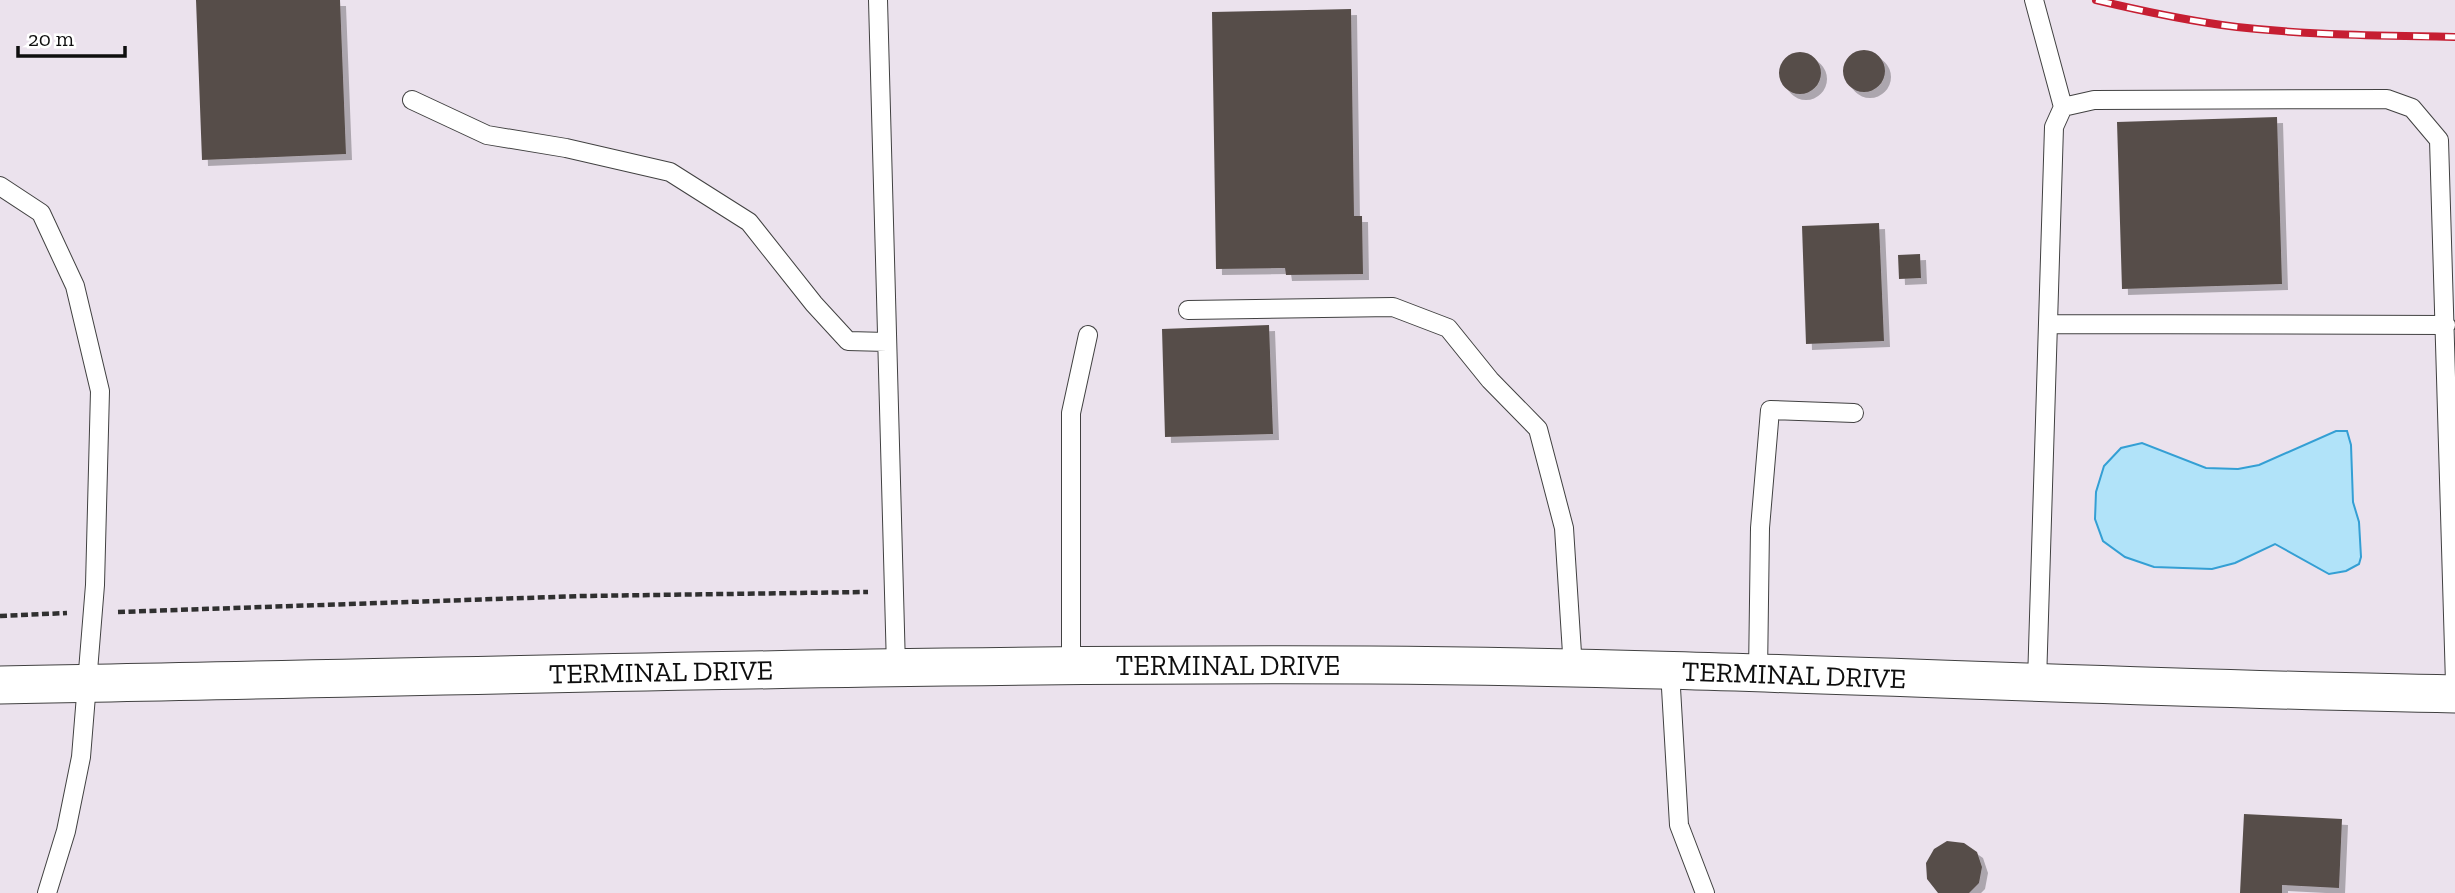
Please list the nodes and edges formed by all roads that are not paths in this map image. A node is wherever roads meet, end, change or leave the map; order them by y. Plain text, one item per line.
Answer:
1 (878, 0) edge
2 (2034, 0) edge
3 (412, 100) dead end
4 (2063, 107) junction
5 (0, 186) edge
6 (1188, 310) dead end
7 (2048, 324) junction
8 (2446, 325) junction
9 (1088, 335) dead end
10 (887, 342) junction
11 (1854, 413) dead end
12 (1071, 665) junction
13 (896, 667) junction
14 (1573, 669) junction
15 (1670, 671) junction
16 (1758, 674) junction
17 (2037, 682) junction
18 (2455, 683) edge
19 (87, 684) junction
20 (0, 685) edge
21 (2455, 694) edge
22 (47, 893) edge
23 (1705, 893) edge

1 - 10 lane
2 - 4 lane
3 - 10 lane
4 - 7 lane
4 - 8 lane
5 - 19 lane
6 - 14 lane
7 - 8 lane
7 - 17 lane
8 - 18 lane
9 - 12 lane
10 - 13 lane
11 - 16 lane
12 - 13 street, TERMINAL DRIVE
12 - 14 street, TERMINAL DRIVE
13 - 19 street, TERMINAL DRIVE
14 - 15 street, TERMINAL DRIVE
15 - 16 street, TERMINAL DRIVE
15 - 23 lane
16 - 17 street, TERMINAL DRIVE
17 - 21 street, TERMINAL DRIVE
19 - 20 street, TERMINAL DRIVE
19 - 22 lane

